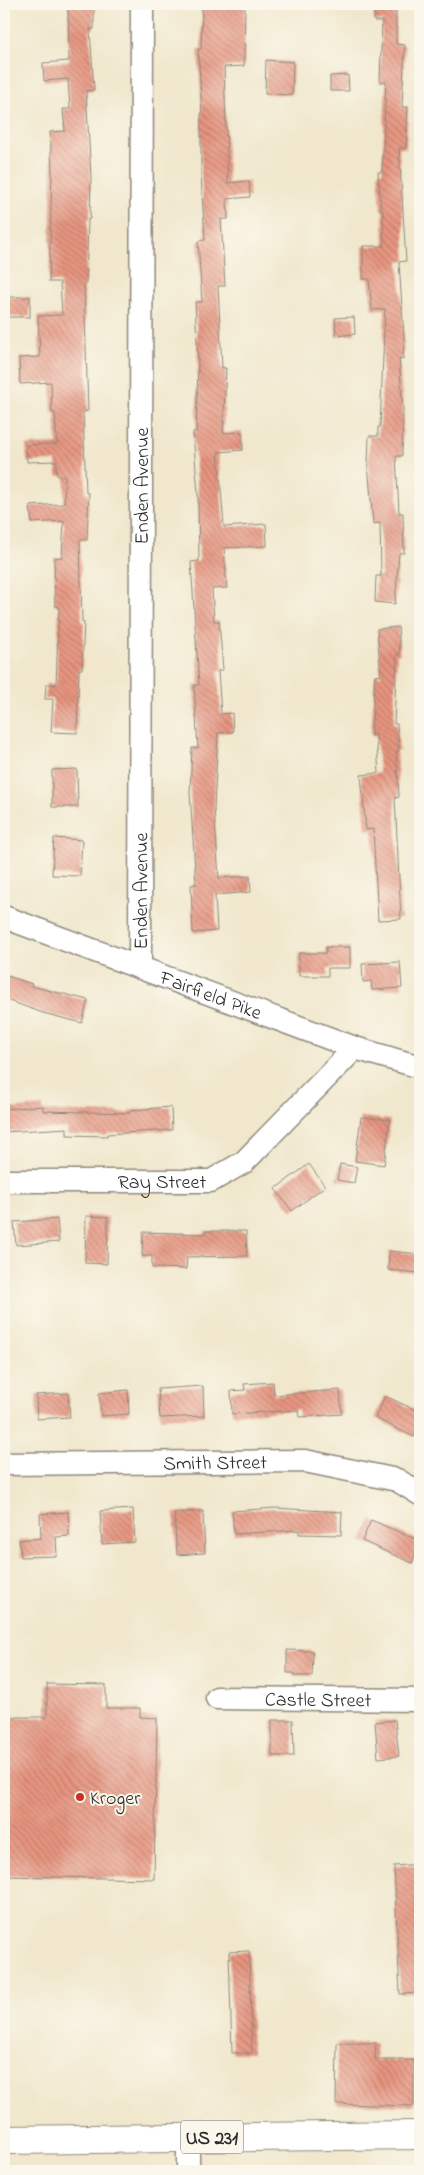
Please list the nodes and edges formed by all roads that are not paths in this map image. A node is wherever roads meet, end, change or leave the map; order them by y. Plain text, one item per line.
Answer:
1 (142, 4) edge
2 (4, 917) edge
3 (140, 966) junction
4 (356, 1048) junction
5 (420, 1067) edge
6 (4, 1181) edge
7 (4, 1464) edge
8 (420, 1494) edge
9 (217, 1698) dead end
10 (420, 1700) edge
11 (420, 2135) edge
12 (188, 2137) junction
13 (4, 2140) edge
14 (188, 2171) edge

1 - 3 street, Enden Avenue
2 - 3 street, Fairfield Pike
3 - 4 street, Fairfield Pike
4 - 5 street, Fairfield Pike
4 - 6 street, Ray Street
7 - 8 street, Smith Street
9 - 10 street, Castle Street
11 - 12 highway, US 231
12 - 13 highway, US 231
12 - 14 street

